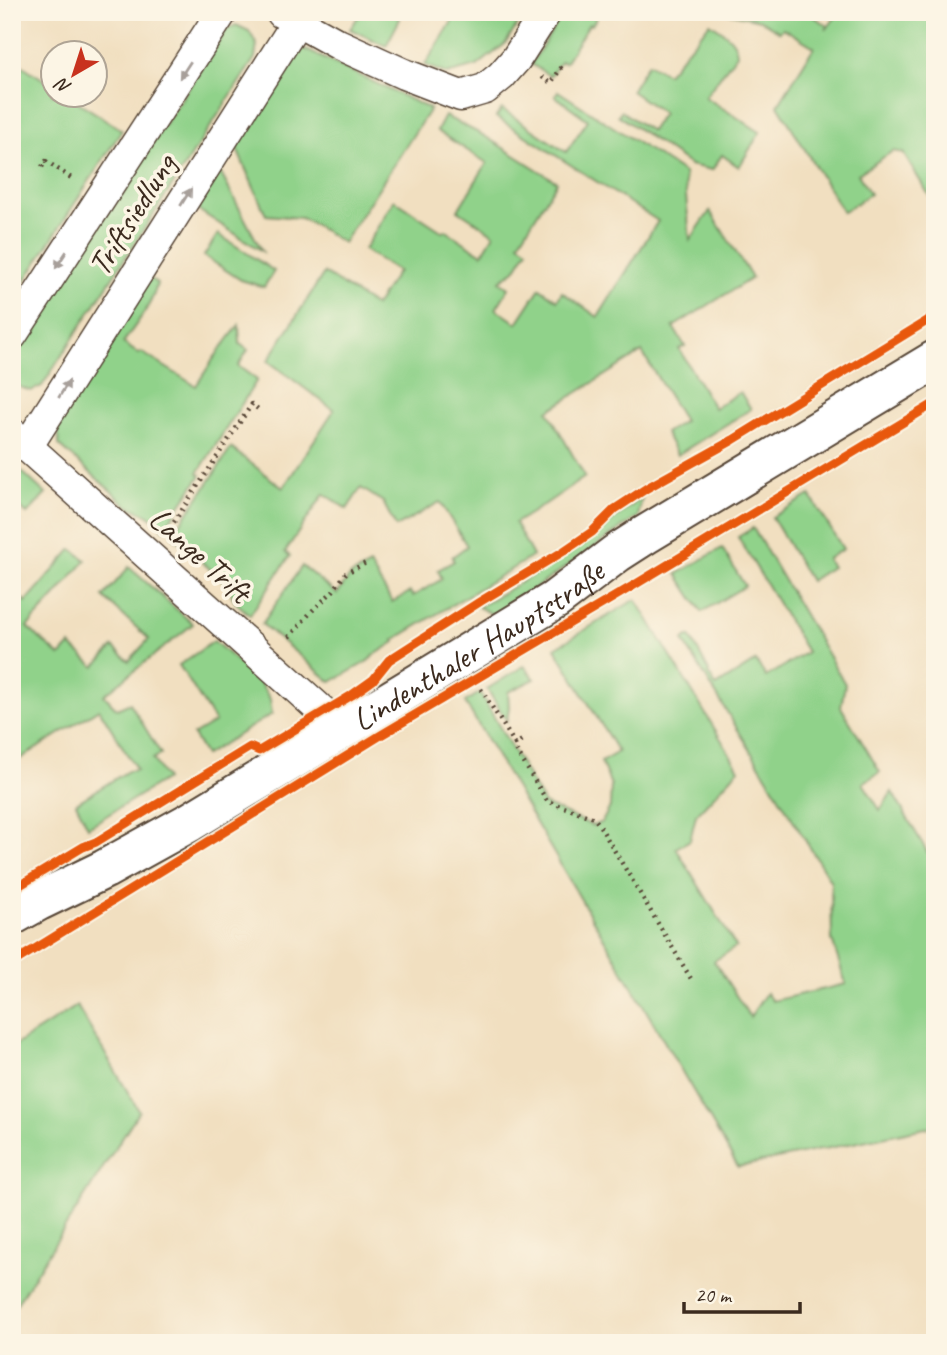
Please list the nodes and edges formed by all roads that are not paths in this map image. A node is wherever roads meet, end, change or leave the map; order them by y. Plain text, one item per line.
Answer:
1 (222, 12) edge
2 (546, 12) edge
3 (289, 17) edge
4 (12, 335) edge
5 (935, 360) edge
6 (20, 440) edge
7 (337, 732) junction
8 (12, 916) edge

1 -> 4 street, Triftsiedlung
2 - 3 street, Triftsiedlung
6 -> 3 street, Triftsiedlung
5 - 7 street, Lindenthaler Hauptstraße
6 - 7 street, Lange Trift
7 - 8 street, Lindenthaler Hauptstraße

